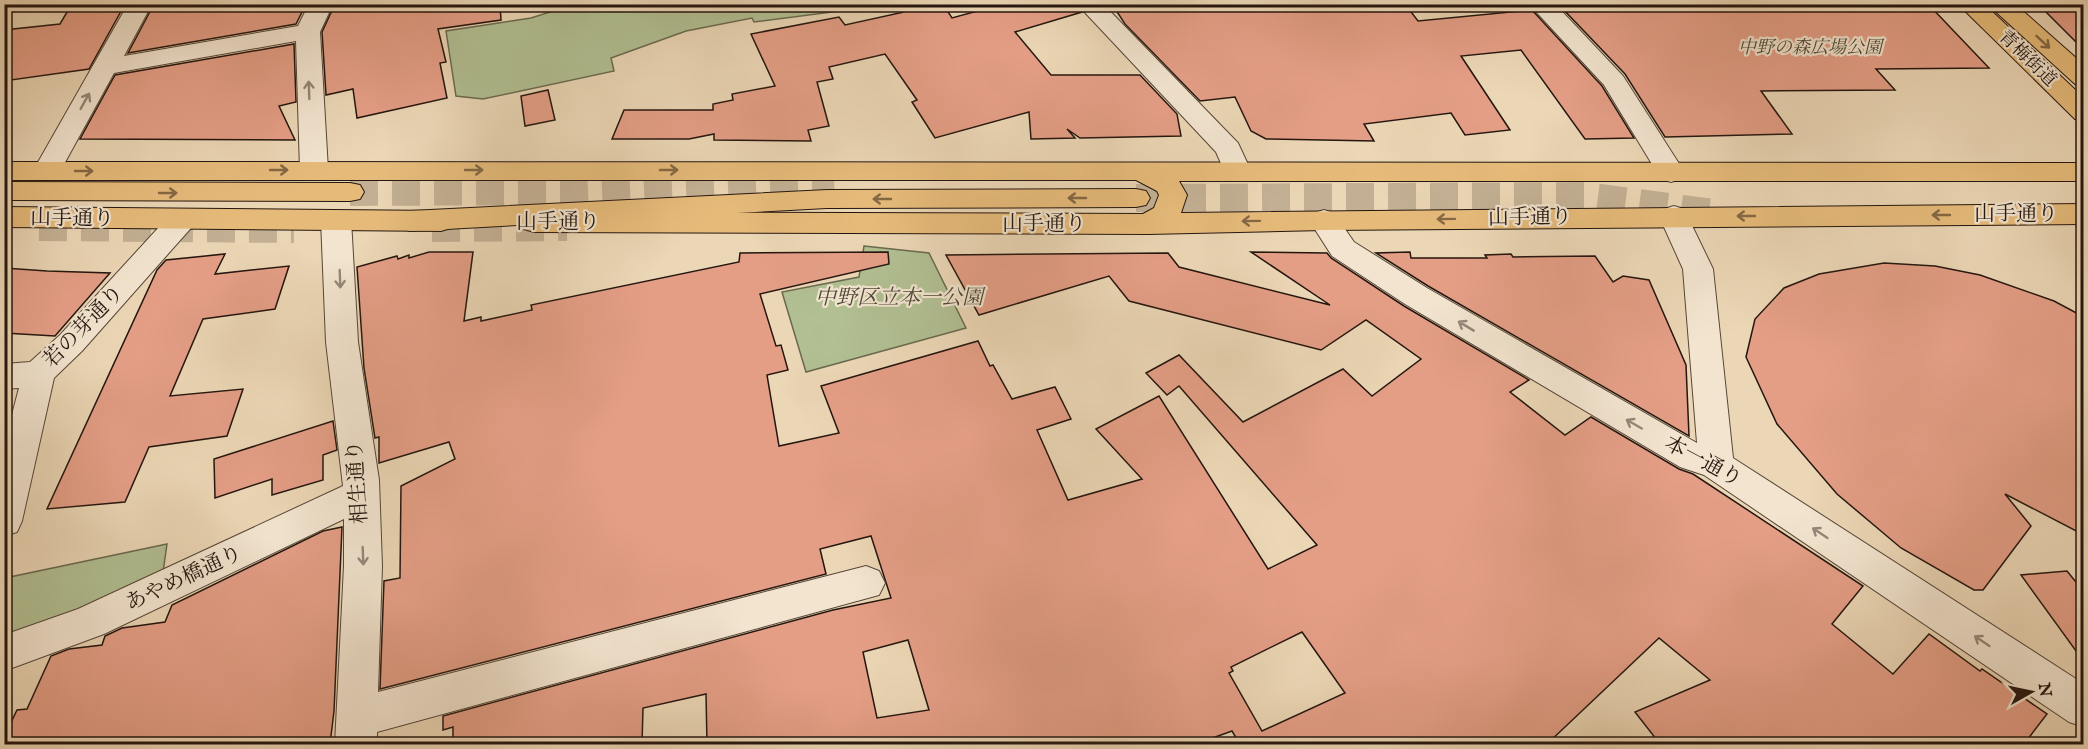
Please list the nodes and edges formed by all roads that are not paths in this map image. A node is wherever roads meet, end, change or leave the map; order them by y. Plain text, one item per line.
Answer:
1 (23, 4) edge
2 (140, 4) edge
3 (321, 4) edge
4 (1089, 4) edge
5 (1541, 4) edge
6 (1970, 4) edge
7 (2002, 4) edge
8 (4, 6) edge
9 (308, 32) junction
10 (104, 67) junction
11 (2084, 79) edge
12 (2084, 114) edge
13 (314, 170) junction
14 (4, 171) edge
15 (47, 171) junction
16 (1237, 171) junction
17 (2084, 172) edge
18 (1671, 173) junction
19 (1138, 184) junction
20 (4, 191) edge
21 (343, 206) junction
22 (2084, 214) edge
23 (1674, 216) junction
24 (4, 218) edge
25 (181, 220) junction
26 (1324, 220) junction
27 (410, 221) junction
28 (1148, 225) junction
29 (39, 373) junction
30 (4, 377) edge
31 (1716, 465) junction
32 (360, 495) junction
33 (4, 520) edge
34 (866, 583) dead end
35 (4, 653) edge
36 (2084, 708) edge
37 (356, 731) edge

1 - 8 street
2 - 10 street
3 - 9 street
4 - 16 street
5 - 18 street
6 - 12 main road, 青梅街道
7 -> 11 main road, 青梅街道
9 - 10 street
13 -> 9 street
15 -> 10 street
15 -> 13 main road, 山手通り
13 -> 19 main road, 山手通り
14 - 15 main road, 山手通り
16 - 18 main road, 山手通り
16 - 19 main road, 山手通り
17 - 18 main road, 山手通り
19 -> 27 main road
19 - 28 main road
20 -> 21 main road
21 - 25 main road, 山手通り
21 - 27 main road, 山手通り
21 -> 32 street, 相生通り
22 -> 23 main road, 山手通り
23 -> 26 main road, 山手通り
23 - 31 street
24 - 25 main road, 山手通り
25 - 29 street, 若の芽通り
26 -> 28 main road, 山手通り
31 -> 26 street, 本一通り
27 - 28 main road, 山手通り
29 - 30 street
29 - 33 street, 若の芽通り
36 -> 31 street, 本一通り
32 - 35 street, あやめ橋通り
32 -> 37 street, 相生通り
34 - 37 street

